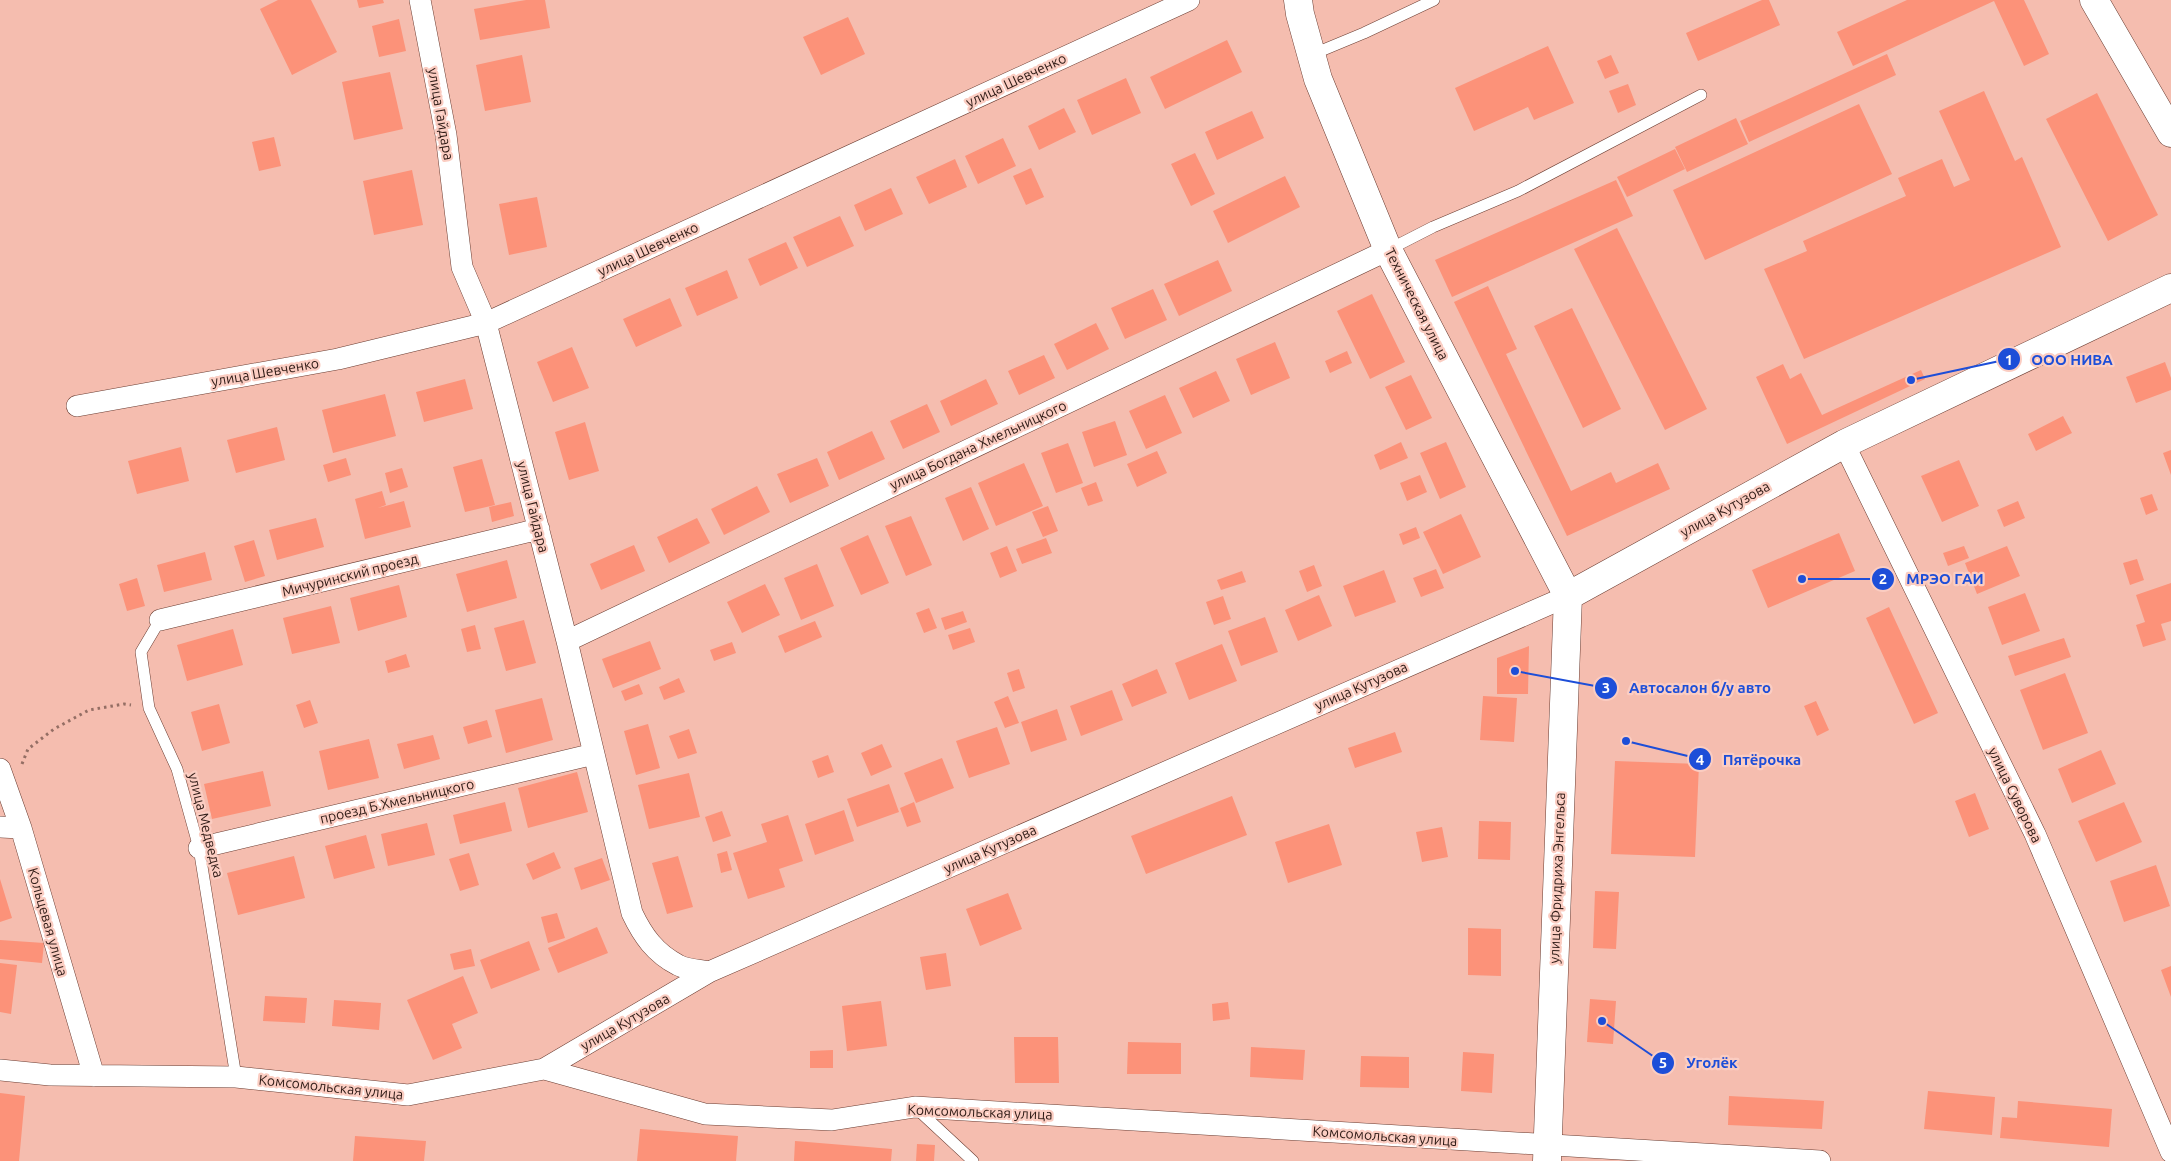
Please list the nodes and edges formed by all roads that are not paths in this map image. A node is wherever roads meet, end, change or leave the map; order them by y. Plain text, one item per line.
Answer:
1 (420, 0) edge
2 (1189, 0) edge
3 (1298, 0) edge
4 (1434, 0) edge
5 (2094, 0) edge
6 (1311, 55) junction
7 (1701, 95) dead end
8 (2171, 133) edge
9 (1388, 250) junction
10 (2171, 288) edge
11 (486, 323) junction
12 (77, 406) dead end
13 (1844, 444) junction
14 (539, 529) junction
15 (1568, 596) junction
16 (160, 620) joint
17 (567, 641) junction
18 (594, 754) junction
19 (0, 769) edge
20 (0, 827) edge
21 (21, 828) junction
22 (199, 848) junction
23 (709, 972) junction
24 (544, 1069) junction
25 (0, 1070) edge
26 (94, 1076) junction
27 (236, 1077) junction
28 (915, 1107) junction
29 (2171, 1152) edge
30 (1547, 1153) edge
31 (973, 1161) edge
32 (1820, 1161) edge

1 - 11 street, улица Гайдара
2 - 11 street, улица Шевченко
3 - 6 main road, Техническая улица
4 - 6 lane
5 - 8 main road
6 - 9 main road, Техническая улица
7 - 9 lane
9 - 15 main road, Техническая улица
9 - 17 street, улица Богдана Хмельницкого
10 - 13 main road, улица Кутузова
11 - 12 street, улица Шевченко
11 - 14 street, улица Гайдара
13 - 15 main road, улица Кутузова
13 - 29 street, улица Суворова
14 - 16 street, Мичуринский проезд
14 - 17 street, улица Гайдара
15 - 23 street, улица Кутузова
15 - 30 main road, улица Фридриха Энгельса
16 - 22 lane, улица Медведка
17 - 18 street, улица Гайдара
18 - 22 street, проезд Б.Хмельницкого
18 - 23 street, улица Гайдара
19 - 21 street, Кольцевая улица
20 - 21 street
21 - 26 street, Кольцевая улица
22 - 27 lane, улица Медведка
23 - 24 street, улица Кутузова
24 - 27 street, Комсомольская улица
24 - 28 street, Комсомольская улица
25 - 26 street, Комсомольская улица
26 - 27 street, Комсомольская улица
28 - 30 street, Комсомольская улица
28 - 31 lane
30 - 32 street, Комсомольская улица

